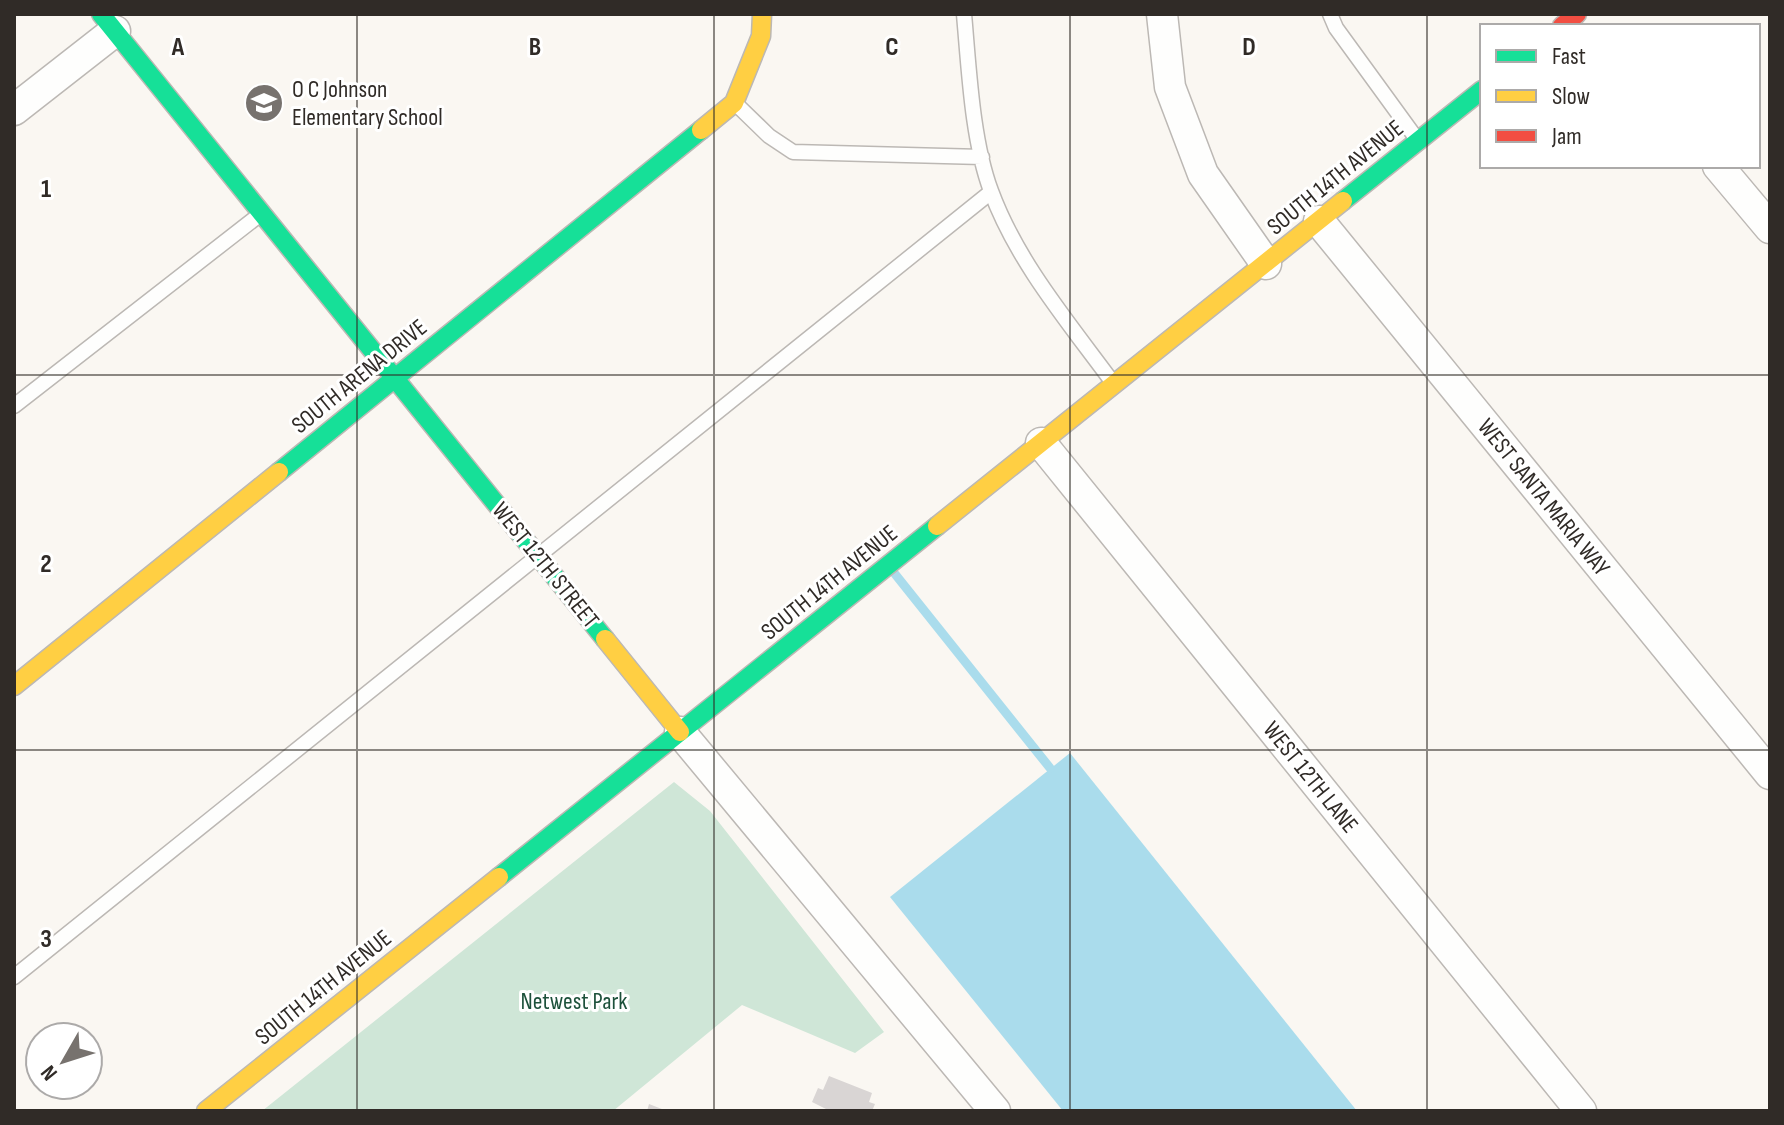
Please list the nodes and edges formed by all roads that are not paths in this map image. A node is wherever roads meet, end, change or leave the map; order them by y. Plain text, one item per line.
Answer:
1 (762, 14) edge
2 (964, 14) edge
3 (1162, 14) edge
4 (1330, 14) edge
5 (108, 22) edge
6 (1480, 92) edge
7 (734, 103) junction
8 (14, 110) edge
9 (1418, 141) junction
10 (982, 157) junction
11 (1720, 168) edge
12 (991, 192) junction
13 (262, 213) junction
14 (1319, 221) junction
15 (1770, 228) edge
16 (1266, 264) junction
17 (395, 378) junction
18 (1114, 385) junction
19 (14, 406) edge
20 (1041, 443) junction
21 (537, 554) junction
22 (14, 686) edge
23 (680, 732) junction
24 (1770, 774) edge
25 (14, 977) edge
26 (206, 1111) edge
27 (995, 1111) edge
28 (1581, 1111) edge

1 - 7 street
2 - 10 lane
3 - 16 street
4 - 9 lane
5 - 8 street
5 - 13 street, WEST 12TH STREET
6 - 9 street, SOUTH 14TH AVENUE
7 - 10 lane
7 - 17 street, SOUTH ARENA DRIVE
9 - 14 street, SOUTH 14TH AVENUE
10 - 12 lane
11 - 15 street
12 - 18 lane
12 - 21 lane
13 - 17 street, WEST 12TH STREET
13 - 19 lane
14 - 16 street, SOUTH 14TH AVENUE
14 - 24 street, WEST SANTA MARIA WAY
16 - 18 street, SOUTH 14TH AVENUE
17 - 21 street, WEST 12TH STREET
17 - 22 street, SOUTH ARENA DRIVE
18 - 20 street, SOUTH 14TH AVENUE
20 - 23 street, SOUTH 14TH AVENUE
20 - 28 street, WEST 12TH LANE
21 - 23 street, WEST 12TH STREET
21 - 25 lane
23 - 26 street, SOUTH 14TH AVENUE
23 - 27 street, WEST 12TH STREET

